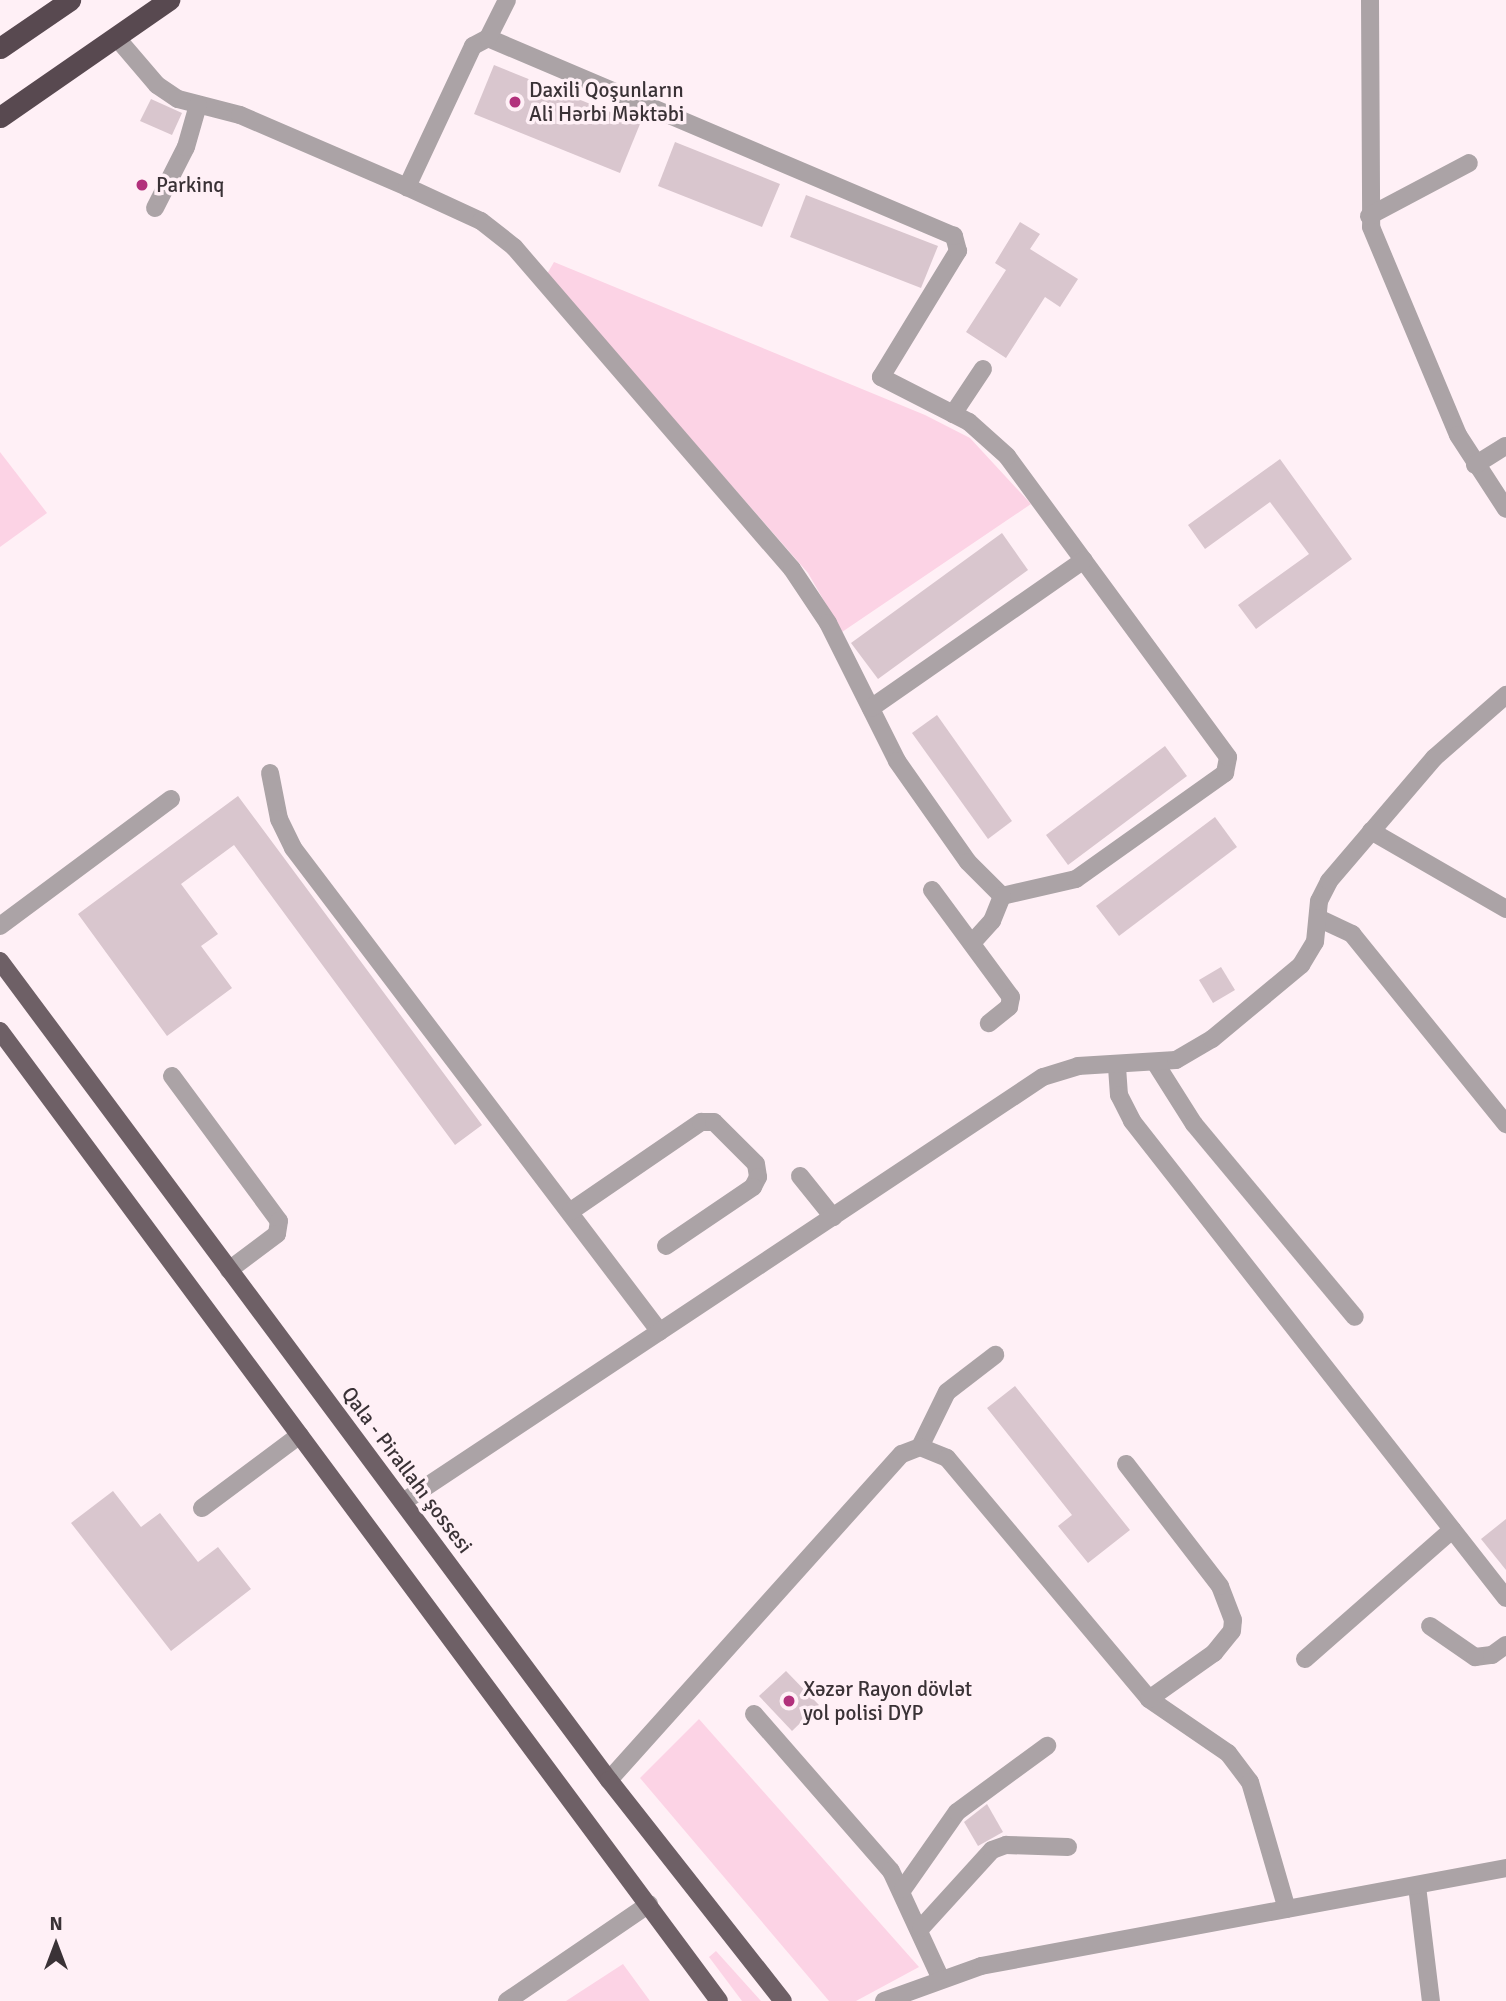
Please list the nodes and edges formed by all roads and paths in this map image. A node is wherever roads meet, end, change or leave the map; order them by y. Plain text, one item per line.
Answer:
1 (70, 0) edge
2 (169, 0) edge
3 (507, 0) edge
4 (1370, 0) edge
5 (116, 37) junction
6 (488, 38) junction
7 (0, 48) edge
8 (198, 105) junction
9 (0, 117) edge
10 (1469, 163) dead end
11 (407, 187) junction
12 (155, 208) dead end
13 (1369, 216) junction
14 (983, 369) dead end
15 (953, 414) junction
16 (1506, 446) edge
17 (1475, 465) junction
18 (1506, 509) edge
19 (1084, 560) junction
20 (1506, 695) edge
21 (871, 708) junction
22 (270, 773) dead end
23 (171, 799) dead end
24 (1371, 831) junction
25 (932, 890) dead end
26 (1002, 896) junction
27 (1506, 908) edge
28 (1318, 918) junction
29 (0, 926) edge
30 (972, 943) junction
31 (0, 961) edge
32 (989, 1023) dead end
33 (0, 1031) edge
34 (1156, 1064) junction
35 (1116, 1066) junction
36 (172, 1076) dead end
37 (1506, 1124) edge
38 (800, 1176) dead end
39 (571, 1212) junction
40 (832, 1217) junction
41 (666, 1247) dead end
42 (229, 1270) junction
43 (1355, 1317) dead end
44 (660, 1332) junction
45 (995, 1355) dead end
46 (300, 1435) junction
47 (920, 1447) junction
48 (1126, 1464) dead end
49 (403, 1502) junction
50 (202, 1508) dead end
51 (1452, 1530) junction
52 (1506, 1598) edge
53 (1430, 1626) dead end
54 (1506, 1645) edge
55 (1305, 1659) dead end
56 (1150, 1699) junction
57 (754, 1714) dead end
58 (1047, 1746) dead end
59 (609, 1780) junction
60 (1068, 1847) dead end
61 (1506, 1868) edge
62 (1417, 1886) junction
63 (903, 1889) junction
64 (649, 1905) junction
65 (1287, 1909) junction
66 (921, 1928) junction
67 (940, 1977) junction
68 (507, 2001) edge
69 (719, 2001) edge
70 (783, 2001) edge
71 (884, 2001) edge
72 (1432, 2001) edge

1 - 7 highway
2 - 5 highway
3 - 6 street
4 - 13 street
5 - 8 street
5 - 9 highway
6 - 11 street
6 - 15 street
8 - 11 street
8 - 12 street
10 - 13 street
11 - 21 street
13 - 17 street
14 - 15 street
15 - 19 street
16 - 17 street
17 - 18 street
19 - 21 street
19 - 26 street
20 - 24 street
21 - 26 street
22 - 39 street
23 - 29 street
24 - 27 street
24 - 28 street
25 - 30 street
26 - 30 street
28 - 34 street
28 - 37 street
30 - 32 street
31 - 42 main road, Qala - Pirallahı şossesi
33 - 46 main road
34 - 35 street
34 - 43 street
35 - 40 street
35 - 51 street
36 - 42 street
38 - 40 street
39 - 41 street
39 - 44 street
40 - 44 street
42 - 49 main road, Qala - Pirallahı şossesi
44 - 49 street
45 - 47 street
46 - 50 street
46 - 64 main road
47 - 56 street
47 - 59 street
48 - 56 street
49 - 59 main road, Qala - Pirallahı şossesi
51 - 52 street
51 - 55 street
53 - 54 street
56 - 65 street
57 - 63 street
58 - 63 street
59 - 70 main road, Qala - Pirallahı şossesi
60 - 66 street
61 - 62 street
62 - 65 street
62 - 72 street
63 - 66 street
64 - 68 street
64 - 69 main road
65 - 67 street
66 - 67 street
67 - 71 street

